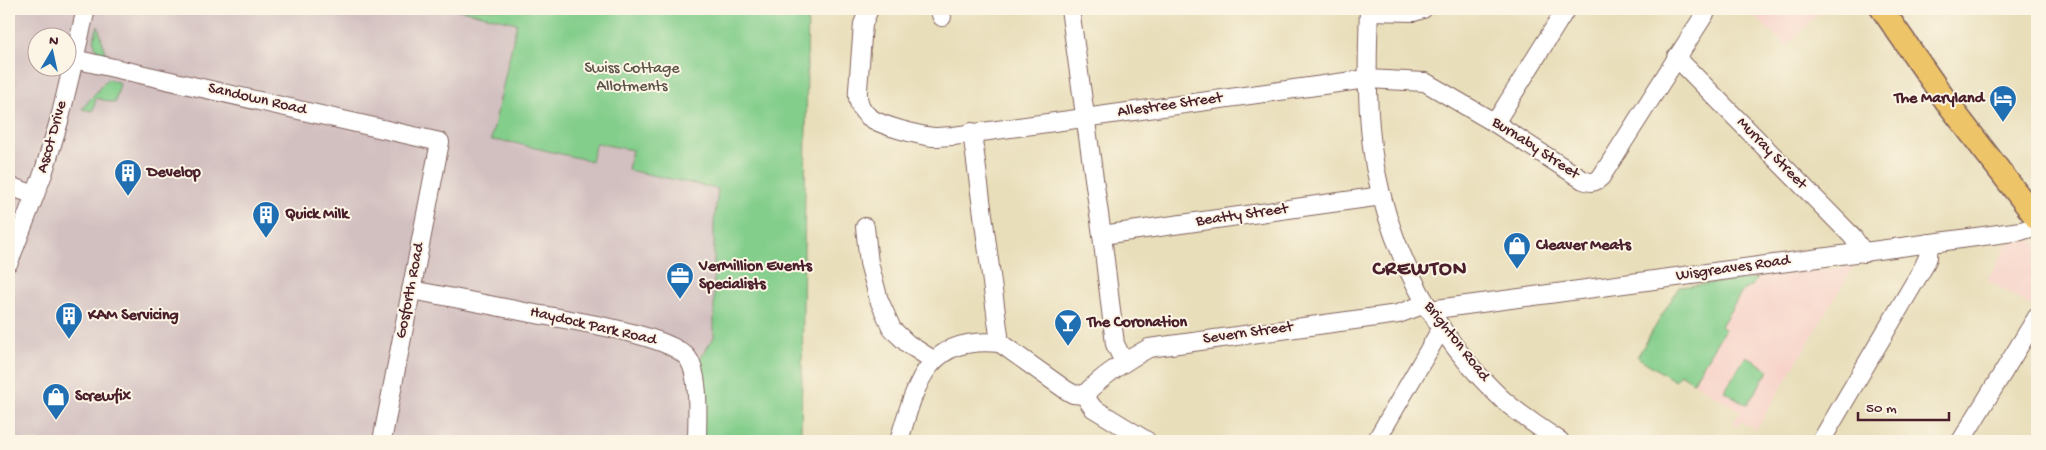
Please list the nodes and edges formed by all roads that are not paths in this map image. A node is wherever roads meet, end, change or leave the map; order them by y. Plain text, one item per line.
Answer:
1 (86, 9) edge
2 (868, 9) edge
3 (1070, 9) edge
4 (1423, 9) edge
5 (1566, 9) edge
6 (1708, 9) edge
7 (1882, 9) edge
8 (1369, 10) edge
9 (78, 42) edge
10 (1676, 57) junction
11 (78, 60) edge
12 (69, 78) edge
13 (1367, 79) junction
14 (1086, 117) junction
15 (1495, 123) junction
16 (972, 132) junction
17 (440, 142) joint
18 (9, 186) edge
19 (35, 195) junction
20 (1382, 196) junction
21 (2037, 219) edge
22 (2037, 226) edge
23 (865, 227) dead end
24 (1102, 236) junction
25 (1929, 243) junction
26 (1864, 253) junction
27 (9, 262) edge
28 (411, 290) junction
29 (1427, 307) junction
30 (2037, 317) edge
31 (1442, 329) junction
32 (1000, 343) junction
33 (933, 360) junction
34 (1124, 362) junction
35 (1084, 396) junction
36 (382, 441) edge
37 (697, 441) edge
38 (899, 441) edge
39 (1147, 441) edge
40 (1376, 441) edge
41 (1560, 441) edge
42 (1821, 441) edge
43 (1961, 441) edge

1 - 9 street, Ascot Drive
2 - 16 street, Allestree Street
3 - 14 street
4 - 8 street
5 - 15 street
6 - 10 street, Burnaby Street
7 - 21 main road
8 - 13 street, Brighton Road
10 - 15 street, Burnaby Street
10 - 26 street, Murray Street
11 - 17 street, Sandown Road
12 - 19 street, Ascot Drive
13 - 14 street, Allestree Street
13 - 15 street, Burnaby Street
13 - 20 street, Brighton Road
14 - 16 street, Allestree Street
14 - 24 street
16 - 32 street
17 - 28 street, Gosforth Road
18 - 19 street
19 - 27 street, Ascot Drive
20 - 24 street, Beatty Street
20 - 29 street, Brighton Road
22 - 25 street, Wisgreaves Road
23 - 33 street
24 - 34 street
25 - 26 street, Wisgreaves Road
25 - 42 street
26 - 29 street, Wisgreaves Road
28 - 36 street, Gosforth Road
28 - 37 street, Haydock Park Road
29 - 31 street, Brighton Road
29 - 34 street, Severn Street
30 - 43 street
31 - 40 street
31 - 41 street, Brighton Road
32 - 33 street
32 - 35 street
33 - 38 street
34 - 35 street, Severn Street
35 - 39 street

